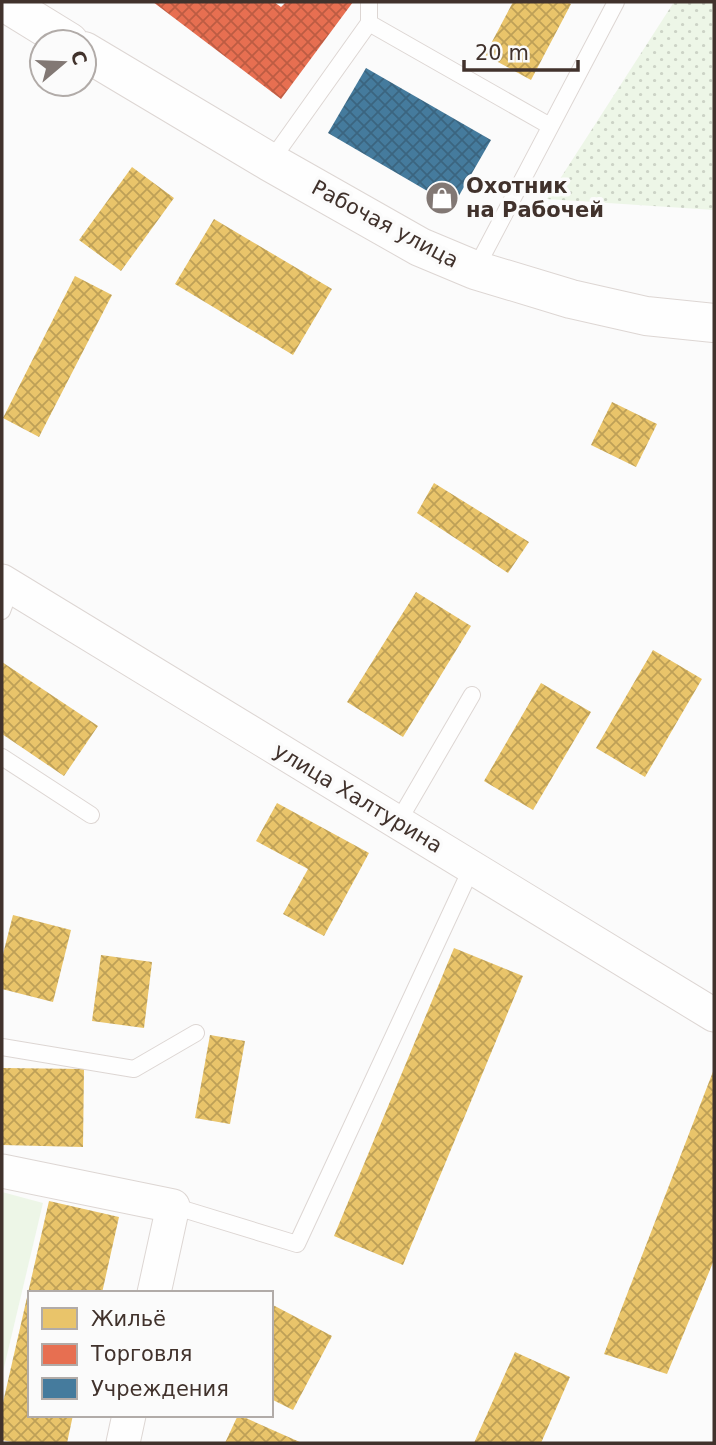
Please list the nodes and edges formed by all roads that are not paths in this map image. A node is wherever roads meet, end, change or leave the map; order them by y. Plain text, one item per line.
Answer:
1 (4, 2) edge
2 (369, 2) edge
3 (616, 2) edge
4 (369, 23) junction
5 (46, 28) edge
6 (98, 59) edge
7 (550, 126) junction
8 (270, 162) junction
9 (475, 270) junction
10 (714, 323) edge
11 (5, 593) edge
12 (472, 695) dead end
13 (2, 757) edge
14 (91, 816) dead end
15 (398, 822) junction
16 (472, 867) junction
17 (714, 1015) edge
18 (196, 1033) dead end
19 (2, 1047) edge
20 (2, 1171) edge
21 (173, 1206) junction
22 (154, 1291) edge
23 (129, 1417) edge
24 (123, 1443) edge

1 - 5 main road
2 - 4 lane
3 - 7 lane
4 - 7 lane
4 - 8 lane
6 - 8 main road, Рабочая улица
7 - 9 lane
8 - 9 main road, Рабочая улица
9 - 10 main road, Рабочая улица
11 - 15 street, улица Халтурина
12 - 15 lane
13 - 14 lane
15 - 16 street, улица Халтурина
16 - 17 street, улица Халтурина
16 - 21 lane
18 - 19 lane
20 - 21 street
21 - 22 street
23 - 24 street

